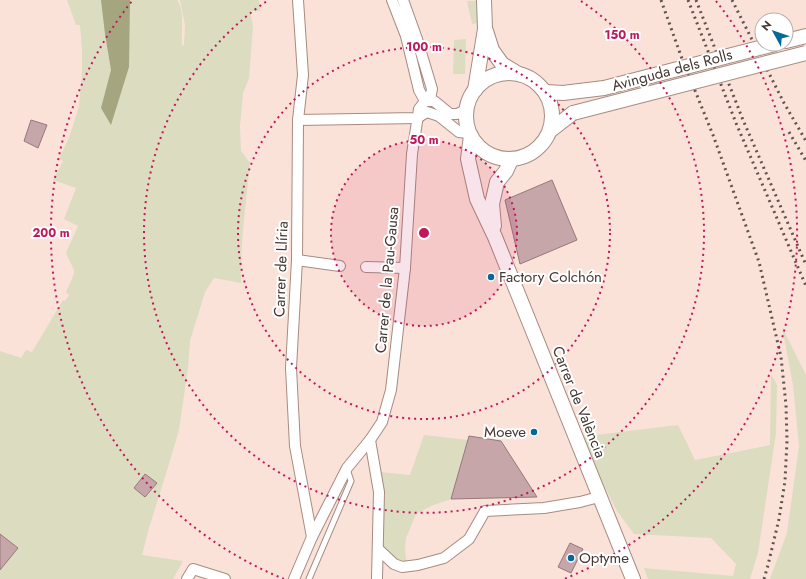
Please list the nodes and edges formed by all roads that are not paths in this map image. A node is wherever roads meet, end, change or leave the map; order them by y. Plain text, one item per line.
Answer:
1 (298, 0) edge
2 (392, 0) edge
3 (403, 0) edge
4 (484, 0) edge
5 (485, 29) junction
6 (806, 36) edge
7 (794, 39) edge
8 (754, 49) edge
9 (806, 53) edge
10 (518, 73) junction
11 (475, 90) junction
12 (546, 92) junction
13 (426, 97) junction
14 (466, 110) junction
15 (417, 118) junction
16 (298, 120) junction
17 (551, 130) junction
18 (470, 135) junction
19 (511, 160) junction
20 (495, 237) junction
21 (297, 260) junction
22 (340, 266) dead end
23 (366, 267) dead end
24 (405, 268) junction
25 (370, 440) junction
26 (347, 468) junction
27 (600, 497) junction
28 (312, 537) junction
29 (378, 549) junction
30 (187, 579) edge
31 (225, 579) edge
32 (294, 579) edge
33 (309, 579) edge
34 (377, 579) edge
35 (633, 579) edge

1 - 16 street, Carrer de Llíria
2 - 13 street
3 - 13 street
4 - 5 main road
5 - 10 main road
5 - 11 main road
6 - 7 main road
8 - 12 main road, Avinguda dels Rolls, bridge
9 - 17 main road, Avinguda dels Rolls, bridge
10 - 11 main road
10 - 12 main road
11 - 14 main road
12 - 17 main road
13 - 14 street
13 - 15 street
14 - 18 main road
15 - 16 street
15 - 18 street
15 - 24 street, Carrer de la Pau-Gausa
16 - 21 street, Carrer de Llíria
17 - 19 main road
18 - 19 main road
18 - 20 main road, Carrer de València
19 - 20 main road, Carrer de València
20 - 27 main road, Carrer de València
21 - 22 street
21 - 28 street, Carrer de Llíria
23 - 24 street
24 - 25 street, Carrer de la Pau-Gausa
25 - 26 street, Carrer de la Pau-Gausa
25 - 29 street
26 - 28 street
26 - 33 lane
27 - 29 street
27 - 35 main road, Carrer de València
28 - 32 street
29 - 34 street
30 - 31 street

